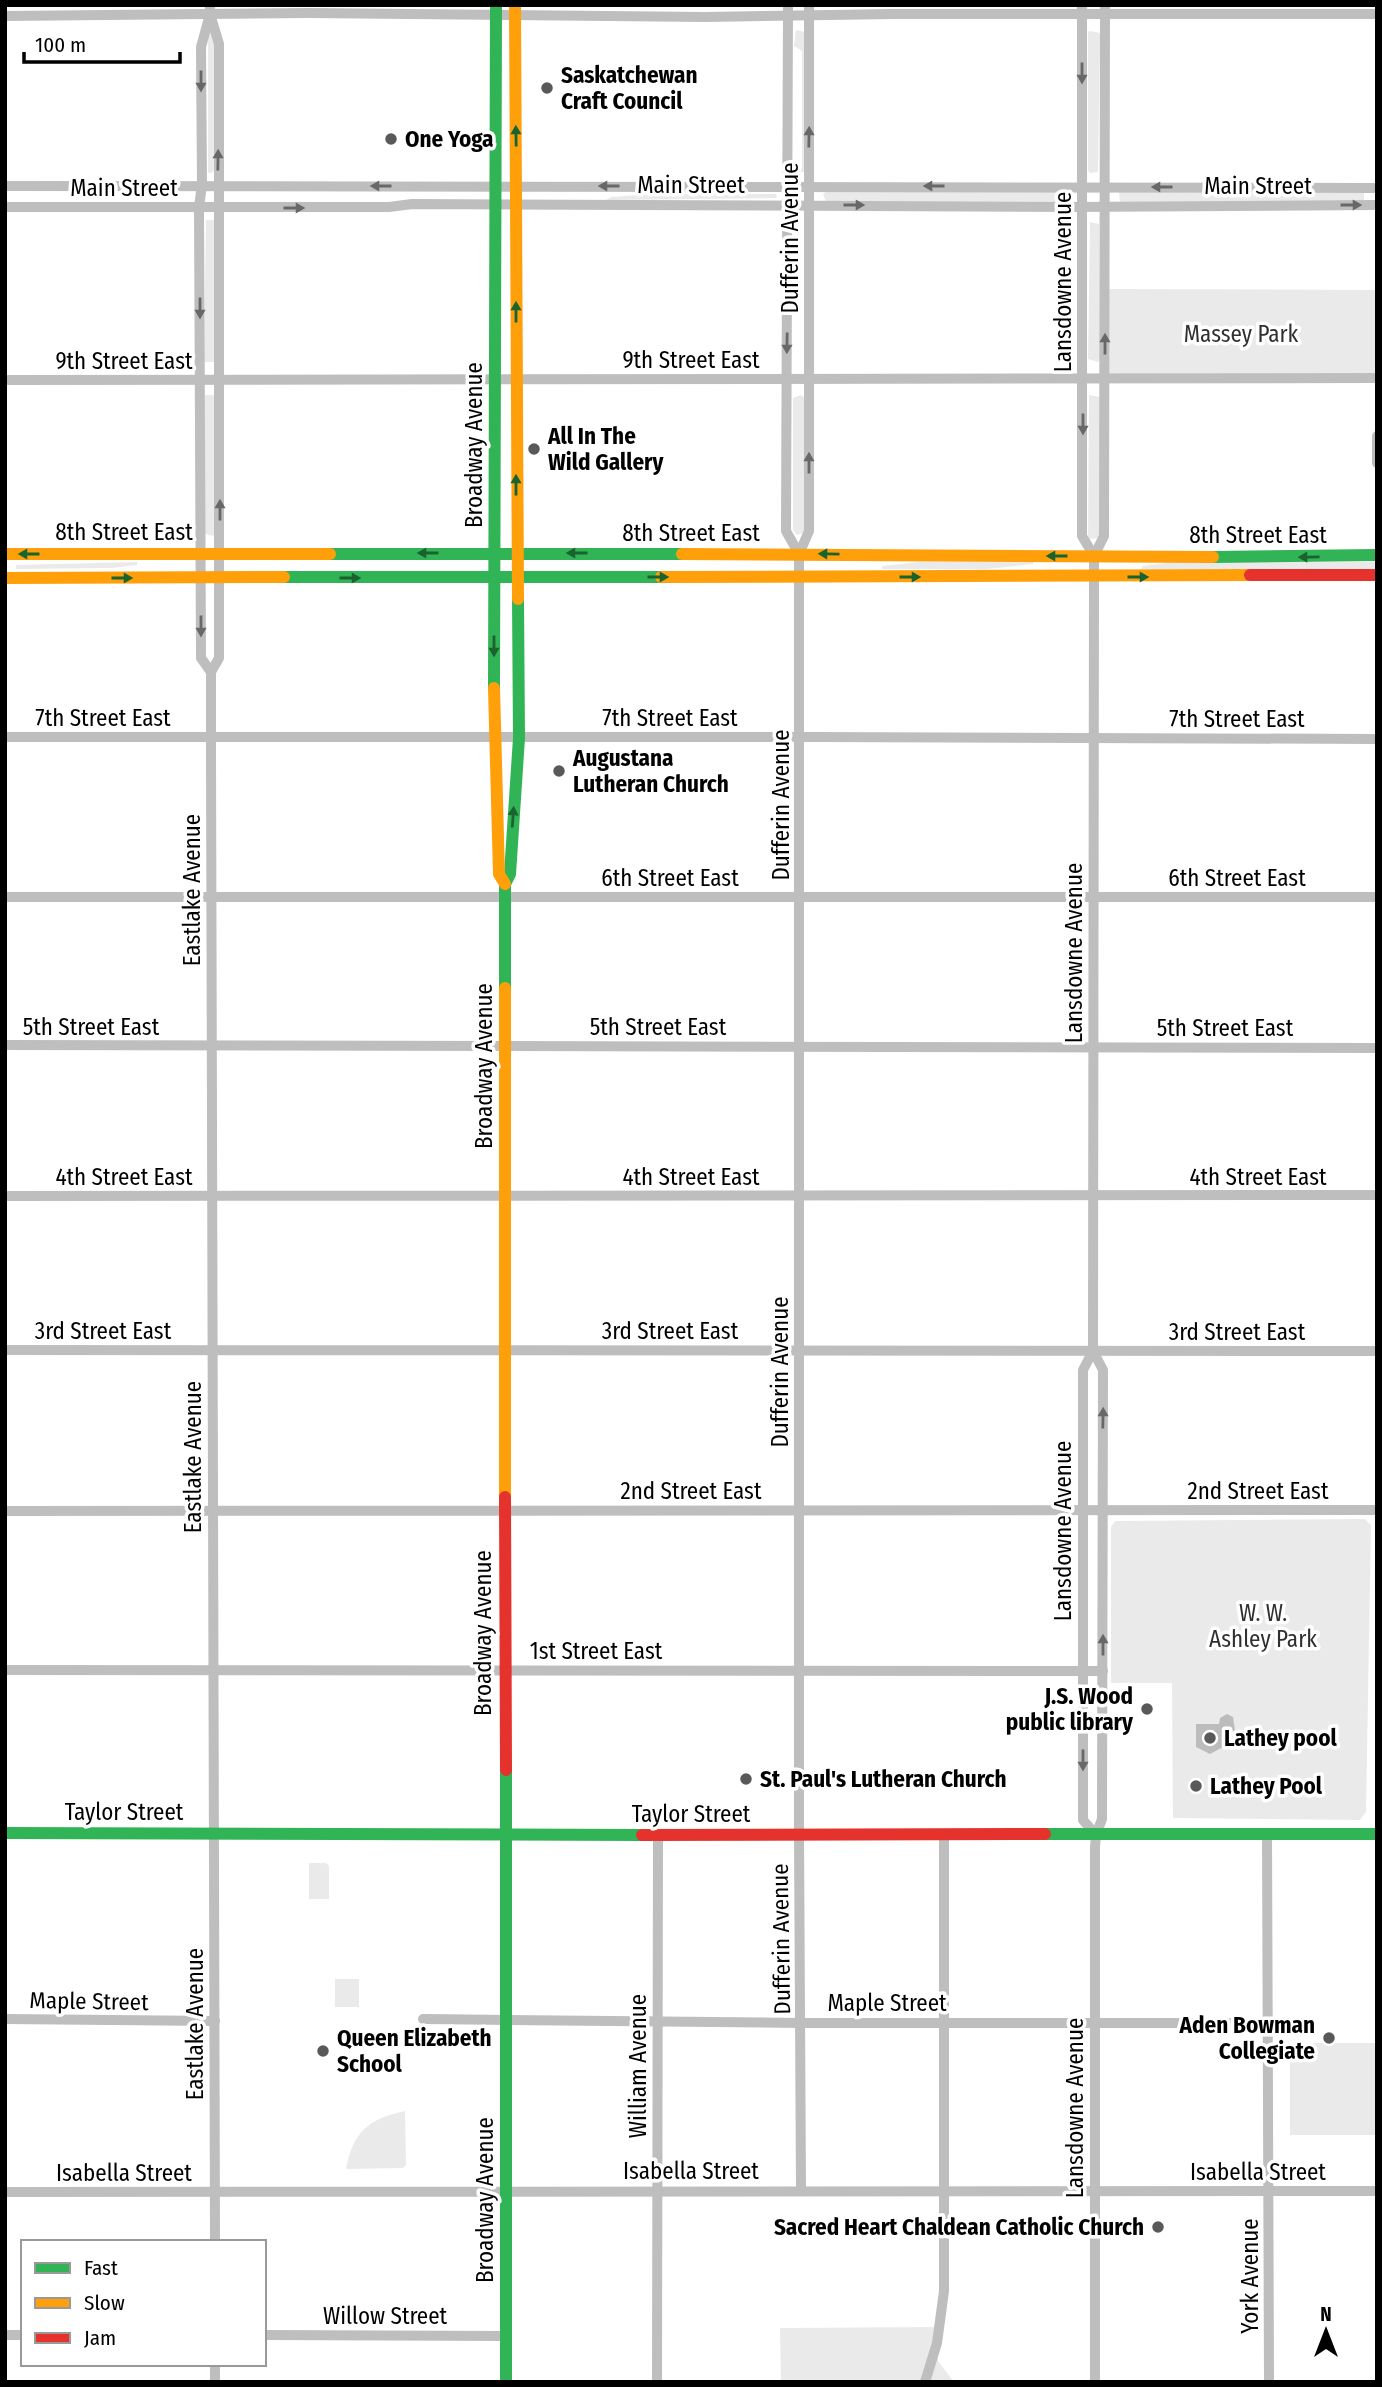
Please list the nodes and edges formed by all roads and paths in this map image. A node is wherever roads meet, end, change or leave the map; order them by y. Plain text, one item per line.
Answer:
1 (210, 9) edge
2 (496, 10) edge
3 (515, 10) edge
4 (809, 10) edge
5 (1082, 10) edge
6 (1105, 10) edge
7 (788, 11) edge
8 (1377, 14) edge
9 (5, 16) edge
10 (5, 186) edge
11 (202, 186) junction
12 (495, 186) junction
13 (516, 186) junction
14 (809, 186) junction
15 (218, 187) junction
16 (788, 187) junction
17 (1082, 187) junction
18 (1105, 187) junction
19 (1377, 188) edge
20 (495, 204) junction
21 (516, 204) junction
22 (788, 205) junction
23 (809, 205) junction
24 (1377, 205) edge
25 (1105, 206) junction
26 (5, 207) edge
27 (1083, 207) junction
28 (199, 208) junction
29 (220, 208) junction
30 (1377, 378) edge
31 (786, 379) junction
32 (5, 380) edge
33 (200, 380) junction
34 (220, 380) junction
35 (495, 380) junction
36 (516, 380) junction
37 (809, 380) junction
38 (1082, 380) junction
39 (1104, 380) junction
40 (1377, 436) edge
41 (1377, 463) edge
42 (200, 553) junction
43 (220, 553) junction
44 (496, 553) junction
45 (516, 553) junction
46 (5, 554) edge
47 (799, 554) junction
48 (1377, 555) edge
49 (1094, 556) junction
50 (1377, 575) edge
51 (799, 577) junction
52 (1094, 577) junction
53 (5, 578) edge
54 (201, 578) junction
55 (219, 578) junction
56 (495, 578) junction
57 (517, 578) junction
58 (211, 672) junction
59 (5, 737) edge
60 (800, 737) junction
61 (1093, 737) junction
62 (212, 738) junction
63 (494, 738) junction
64 (519, 738) junction
65 (1377, 739) edge
66 (505, 884) junction
67 (5, 897) edge
68 (211, 897) junction
69 (505, 897) junction
70 (800, 897) junction
71 (1093, 897) junction
72 (1377, 897) edge
73 (5, 1045) edge
74 (212, 1046) junction
75 (505, 1046) junction
76 (799, 1047) junction
77 (1094, 1048) junction
78 (1377, 1048) edge
79 (1377, 1195) edge
80 (5, 1196) edge
81 (211, 1196) junction
82 (505, 1196) junction
83 (800, 1196) junction
84 (1094, 1197) junction
85 (5, 1350) edge
86 (504, 1350) junction
87 (212, 1351) junction
88 (800, 1351) junction
89 (1093, 1351) junction
90 (1377, 1351) edge
91 (799, 1510) junction
92 (1377, 1510) edge
93 (5, 1511) edge
94 (212, 1511) junction
95 (504, 1511) junction
96 (1083, 1511) junction
97 (1103, 1511) junction
98 (5, 1670) edge
99 (212, 1670) junction
100 (800, 1670) junction
101 (1083, 1670) junction
102 (504, 1671) junction
103 (1103, 1671) junction
104 (5, 1833) edge
105 (213, 1834) junction
106 (1267, 1834) junction
107 (1377, 1834) edge
108 (505, 1835) junction
109 (658, 1835) junction
110 (799, 1835) junction
111 (944, 1835) junction
112 (1096, 1835) junction
113 (423, 2019) dead end
114 (5, 2020) edge
115 (506, 2020) junction
116 (657, 2020) junction
117 (215, 2021) junction
118 (944, 2022) junction
119 (1094, 2022) junction
120 (801, 2023) junction
121 (1268, 2023) junction
122 (802, 2190) junction
123 (215, 2191) junction
124 (657, 2191) junction
125 (943, 2191) junction
126 (1094, 2191) junction
127 (1270, 2191) junction
128 (1377, 2191) edge
129 (5, 2192) edge
130 (505, 2192) junction
131 (215, 2240) edge
132 (266, 2335) edge
133 (505, 2336) junction
134 (506, 2382) edge
135 (657, 2382) edge
136 (925, 2382) edge
137 (1095, 2382) edge
138 (1269, 2382) edge

1 - 2 street
1 - 9 street
1 -> 11 street, Eastlake Avenue
15 -> 1 street, Eastlake Avenue
2 - 3 street
2 - 12 main road, Broadway Avenue
3 - 7 street
13 -> 3 main road, Broadway Avenue
4 - 5 street
4 - 7 street
14 -> 4 street, Dufferin Avenue
5 - 6 street
5 -> 17 street, Lansdowne Avenue
6 - 8 street
6 - 18 street, Lansdowne Avenue
7 - 16 street, Dufferin Avenue
10 - 11 street, Main Street
11 - 15 street, Main Street
11 - 28 street, Eastlake Avenue
12 - 13 street, Main Street
12 -> 15 street, Main Street
12 - 20 main road, Broadway Avenue
16 -> 13 street, Main Street
13 - 21 main road, Broadway Avenue
14 - 16 street, Main Street
17 -> 14 street, Main Street
14 - 23 street, Dufferin Avenue
15 - 29 street, Eastlake Avenue
16 - 22 street, Dufferin Avenue
17 - 18 street, Main Street
17 - 27 street, Lansdowne Avenue
19 -> 18 street, Main Street
18 - 25 street, Lansdowne Avenue
20 - 21 street, Main Street
29 -> 20 street, Main Street
20 - 35 main road, Broadway Avenue
21 - 22 street, Main Street
36 -> 21 main road, Broadway Avenue
22 - 23 street, Main Street
22 -> 31 street, Dufferin Avenue
23 -> 27 street, Main Street
23 - 37 street, Dufferin Avenue
25 -> 24 street, Main Street
25 - 27 street, Main Street
39 -> 25 street, Lansdowne Avenue
26 - 28 street, Main Street
27 - 38 street, Lansdowne Avenue
28 - 29 street, Main Street
28 -> 33 street, Eastlake Avenue
29 - 34 street, Eastlake Avenue
30 - 39 street, 9th Street East
31 - 36 street, 9th Street East
31 - 37 street, 9th Street East
31 - 47 street, Dufferin Avenue
32 - 33 street, 9th Street East
33 - 34 street, 9th Street East
33 - 42 street, Eastlake Avenue
34 - 35 street, 9th Street East
43 -> 34 street, Eastlake Avenue
35 - 36 street, 9th Street East
35 - 44 main road, Broadway Avenue
45 -> 36 main road, Broadway Avenue
37 - 38 street, 9th Street East
47 -> 37 street, Dufferin Avenue
38 - 39 street, 9th Street East
38 -> 49 street, Lansdowne Avenue
39 - 49 street, Lansdowne Avenue
40 - 41 street
42 - 43 main road, 8th Street East
42 -> 46 main road, 8th Street East
42 - 54 street, Eastlake Avenue
44 -> 43 main road, 8th Street East
43 - 55 street, Eastlake Avenue
44 - 45 main road, 8th Street East
44 - 56 main road, Broadway Avenue
47 -> 45 main road, 8th Street East
45 - 57 main road, Broadway Avenue
49 -> 47 main road, 8th Street East
47 - 51 street, Dufferin Avenue
48 -> 49 main road, 8th Street East
49 - 52 street, Lansdowne Avenue
52 -> 50 main road, 8th Street East
51 -> 52 main road, 8th Street East
57 -> 51 main road, 8th Street East
51 - 60 street, Dufferin Avenue
52 - 61 street, Lansdowne Avenue
53 -> 54 main road, 8th Street East
54 - 55 main road, 8th Street East
54 -> 58 street, Eastlake Avenue
55 -> 56 main road, 8th Street East
55 - 58 street, Eastlake Avenue
56 - 57 main road, 8th Street East
56 -> 63 main road, Broadway Avenue
57 - 64 main road, Broadway Avenue
58 - 62 street, Eastlake Avenue
59 - 62 street, 7th Street East
60 - 61 street, 7th Street East
60 - 64 street, 7th Street East
60 - 70 street, Dufferin Avenue
61 - 65 street, 7th Street East
61 - 71 street, Lansdowne Avenue
62 - 63 street, 7th Street East
62 - 68 street, Eastlake Avenue
63 - 64 street, 7th Street East
63 - 66 main road, Broadway Avenue
66 -> 64 main road, Broadway Avenue
66 - 69 main road, Broadway Avenue
67 - 68 street, 6th Street East
68 - 69 street, 6th Street East
68 - 74 street, Eastlake Avenue
69 - 70 street, 6th Street East
69 - 75 main road, Broadway Avenue
70 - 71 street, 6th Street East
70 - 76 street, Dufferin Avenue
71 - 72 street, 6th Street East
71 - 77 street, Lansdowne Avenue
73 - 74 street, 5th Street East
74 - 75 street, 5th Street East
74 - 81 street, Eastlake Avenue
75 - 76 street, 5th Street East
75 - 82 main road, Broadway Avenue
76 - 77 street, 5th Street East
76 - 83 street, Dufferin Avenue
77 - 78 street, 5th Street East
77 - 84 street, Lansdowne Avenue
79 - 84 street, 4th Street East
80 - 81 street, 4th Street East
81 - 82 street, 4th Street East
81 - 87 street, Eastlake Avenue
82 - 83 street, 4th Street East
82 - 86 main road, Broadway Avenue
83 - 84 street, 4th Street East
83 - 88 street, Dufferin Avenue
84 - 89 street, Lansdowne Avenue
85 - 87 street, 3rd Street East
86 - 87 street, 3rd Street East
86 - 88 street, 3rd Street East
86 - 95 main road, Broadway Avenue
87 - 94 street, Eastlake Avenue
88 - 89 street, 3rd Street East
88 - 91 street, Dufferin Avenue
89 - 90 street, 3rd Street East
89 - 96 street, Lansdowne Avenue
97 -> 89 street, Lansdowne Avenue
91 - 95 street, 2nd Street East
91 - 96 street, 2nd Street East
91 - 100 street, Dufferin Avenue
92 - 97 street, 2nd Street East
93 - 94 street, 2nd Street East
94 - 95 street, 2nd Street East
94 - 99 street, Eastlake Avenue
95 - 102 main road, Broadway Avenue
96 - 97 street, 2nd Street East
96 - 101 street, Lansdowne Avenue
103 -> 97 street, Lansdowne Avenue
98 - 99 street, 1st Street East
99 - 102 street, 1st Street East
99 - 105 street, Eastlake Avenue
100 - 101 street, 1st Street East
100 - 102 street, 1st Street East
100 - 110 street, Dufferin Avenue
101 - 103 street, 1st Street East
101 -> 112 street, Lansdowne Avenue
102 - 108 main road, Broadway Avenue
103 - 112 street, Lansdowne Avenue
104 - 105 main road, Taylor Street
105 - 108 main road, Taylor Street
105 - 117 street, Eastlake Avenue
106 - 107 main road, Taylor Street
106 - 112 main road, Taylor Street
106 - 121 street, York Avenue
108 - 109 main road, Taylor Street
108 - 115 main road, Broadway Avenue
109 - 110 main road, Taylor Street
109 - 116 street, William Avenue
110 - 111 main road, Taylor Street
110 - 120 street, Dufferin Avenue
111 - 112 main road, Taylor Street
111 - 118 street
112 - 119 street, Lansdowne Avenue
113 - 115 street, Maple Street
114 - 117 street, Maple Street
115 - 116 street, Maple Street
115 - 130 main road, Broadway Avenue
116 - 120 street, Maple Street
116 - 124 street, William Avenue
117 - 123 street, Eastlake Avenue
118 - 119 street, Maple Street
118 - 120 street, Maple Street
118 - 125 street
119 - 121 street, Maple Street
119 - 126 street, Lansdowne Avenue
120 - 122 street, Dufferin Avenue
121 - 127 street, York Avenue
122 - 124 street, Isabella Street
122 - 125 street, Isabella Street
123 - 129 street, Isabella Street
123 - 130 street, Isabella Street
123 - 131 street, Eastlake Avenue
124 - 130 street, Isabella Street
124 - 135 street, William Avenue
125 - 126 street, Isabella Street
125 - 136 street
126 - 127 street, Isabella Street
126 - 137 street, Lansdowne Avenue
127 - 128 street, Isabella Street
127 - 138 street, York Avenue
130 - 133 main road, Broadway Avenue
132 - 133 street, Willow Street
133 - 134 main road, Broadway Avenue

